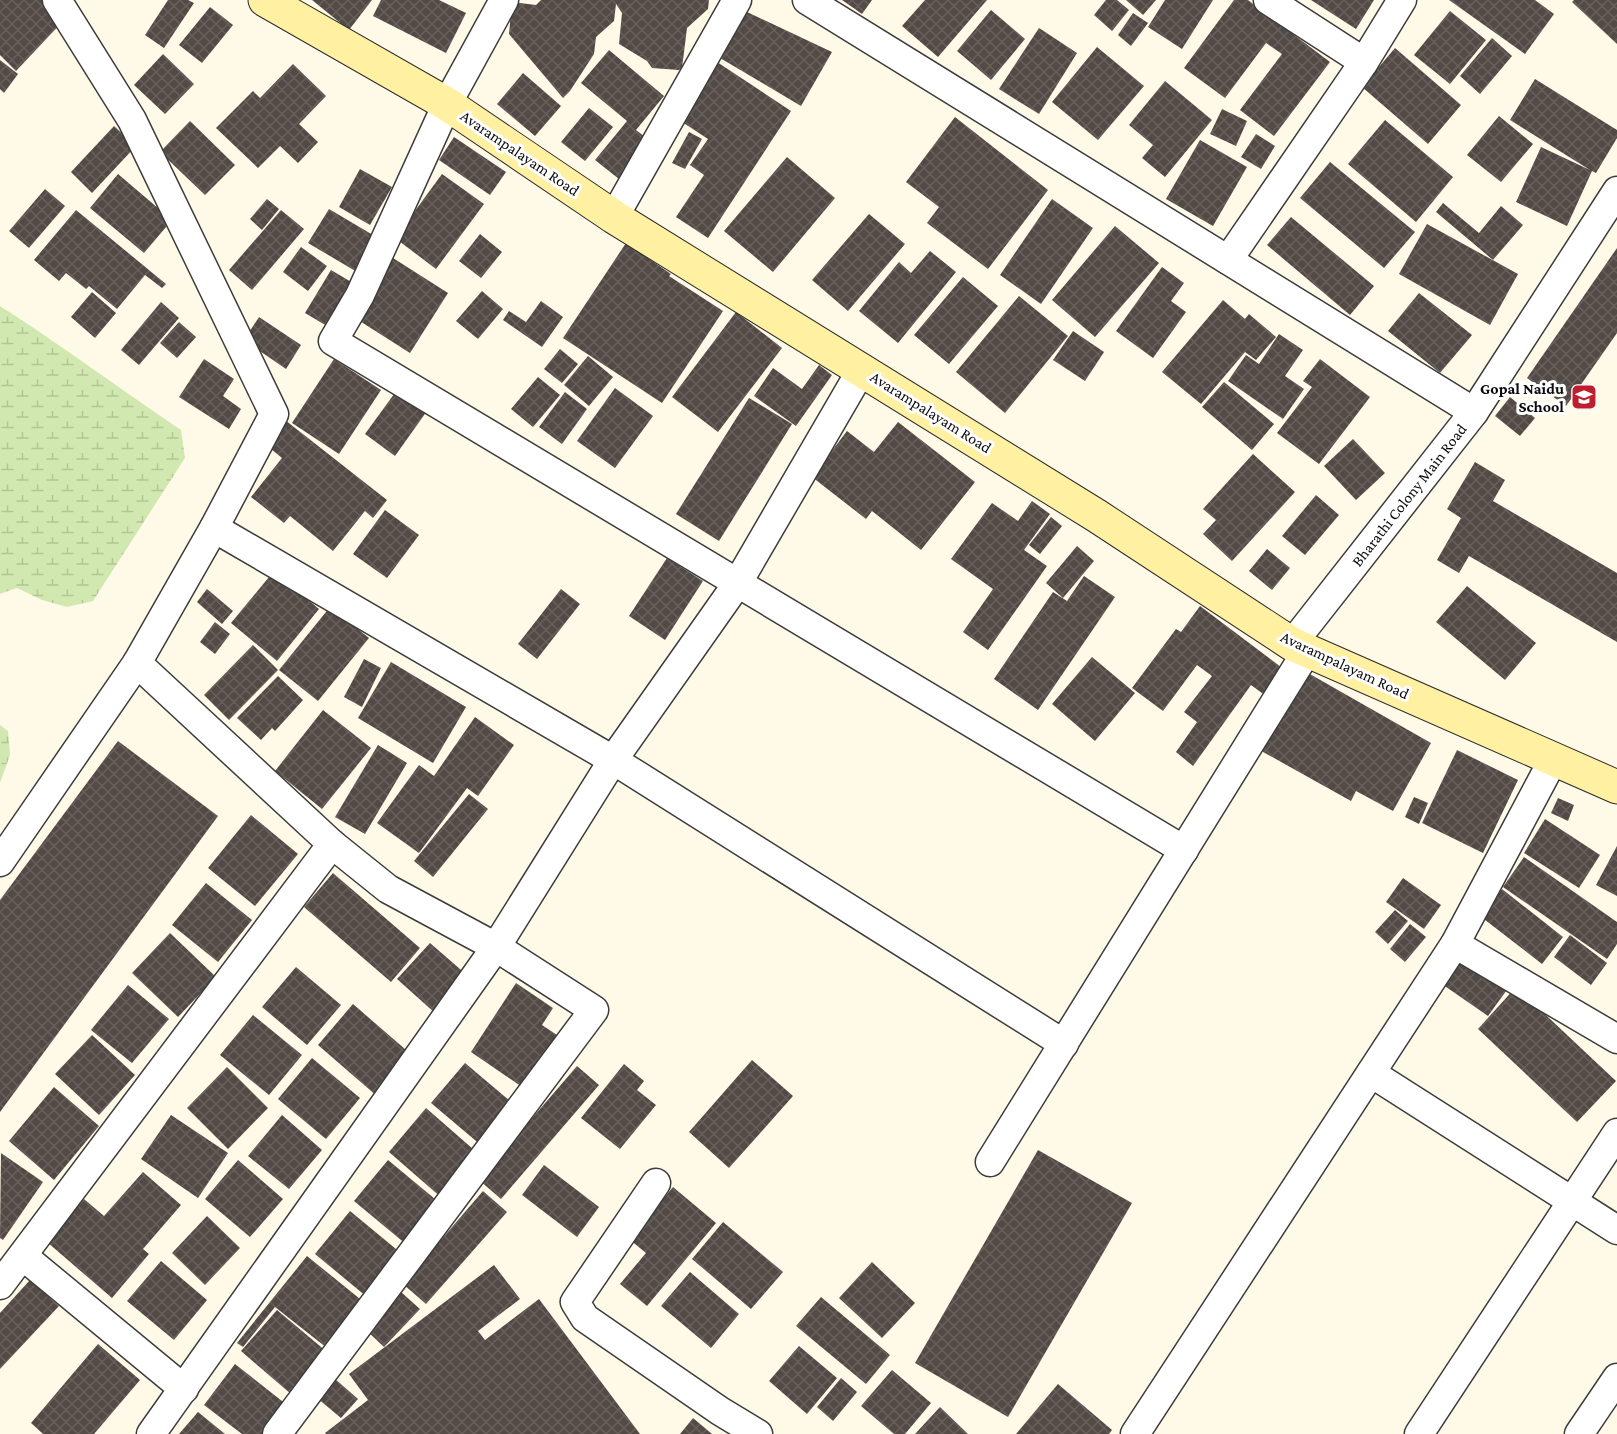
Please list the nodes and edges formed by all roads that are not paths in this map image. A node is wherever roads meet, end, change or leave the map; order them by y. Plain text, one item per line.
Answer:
1 (57, 0) edge
2 (265, 0) edge
3 (504, 0) edge
4 (737, 0) edge
5 (807, 0) edge
6 (1268, 0) edge
7 (1402, 0) edge
8 (1364, 62) junction
9 (447, 104) junction
10 (1617, 191) edge
11 (614, 218) junction
12 (1228, 260) junction
13 (862, 369) junction
14 (1474, 412) junction
15 (214, 528) junction
16 (737, 584) junction
17 (1299, 647) junction
18 (137, 663) junction
19 (613, 760) junction
20 (1553, 760) junction
21 (1617, 787) edge
22 (332, 844) junction
23 (1184, 850) junction
24 (0, 862) edge
25 (1455, 944) junction
26 (496, 947) junction
27 (1617, 1040) edge
28 (1064, 1044) junction
29 (1371, 1073) junction
30 (1617, 1133) edge
31 (990, 1162) dead end
32 (656, 1183) dead end
33 (1573, 1202) junction
34 (1617, 1230) edge
35 (23, 1256) junction
36 (0, 1285) edge
37 (1617, 1378) edge
38 (184, 1389) junction
39 (151, 1434) edge
40 (277, 1434) edge
41 (758, 1434) edge
42 (1135, 1434) edge
43 (1419, 1434) edge
44 (1579, 1434) edge

1 - 15 street
2 - 9 street, Avarampalayam Road
3 - 9 street
4 - 11 street
5 - 12 street
6 - 8 street
7 - 8 street
8 - 12 street
9 - 11 street, Avarampalayam Road
9 - 16 street
10 - 14 street, Bharathi Colony Main Road
11 - 13 street, Avarampalayam Road
12 - 14 street
13 - 16 street
13 - 17 street, Avarampalayam Road
14 - 17 street, Bharathi Colony Main Road
15 - 18 street
15 - 19 street
16 - 19 street
16 - 23 street
17 - 20 street, Avarampalayam Road
17 - 23 street, Bharathi Colony Main Road
18 - 22 street
18 - 24 street
19 - 26 street
19 - 28 street
20 - 21 street, Avarampalayam Road
20 - 25 street
22 - 26 street
22 - 35 street
23 - 28 street, Bharathi Colony Main Road
25 - 27 street
25 - 29 street
26 - 38 street
26 - 40 street
28 - 31 street, Bharathi Colony Main Road
29 - 33 street
29 - 42 street
30 - 33 street
32 - 41 street
33 - 34 street
33 - 43 street
35 - 36 street
35 - 38 street
37 - 44 street
38 - 39 street

